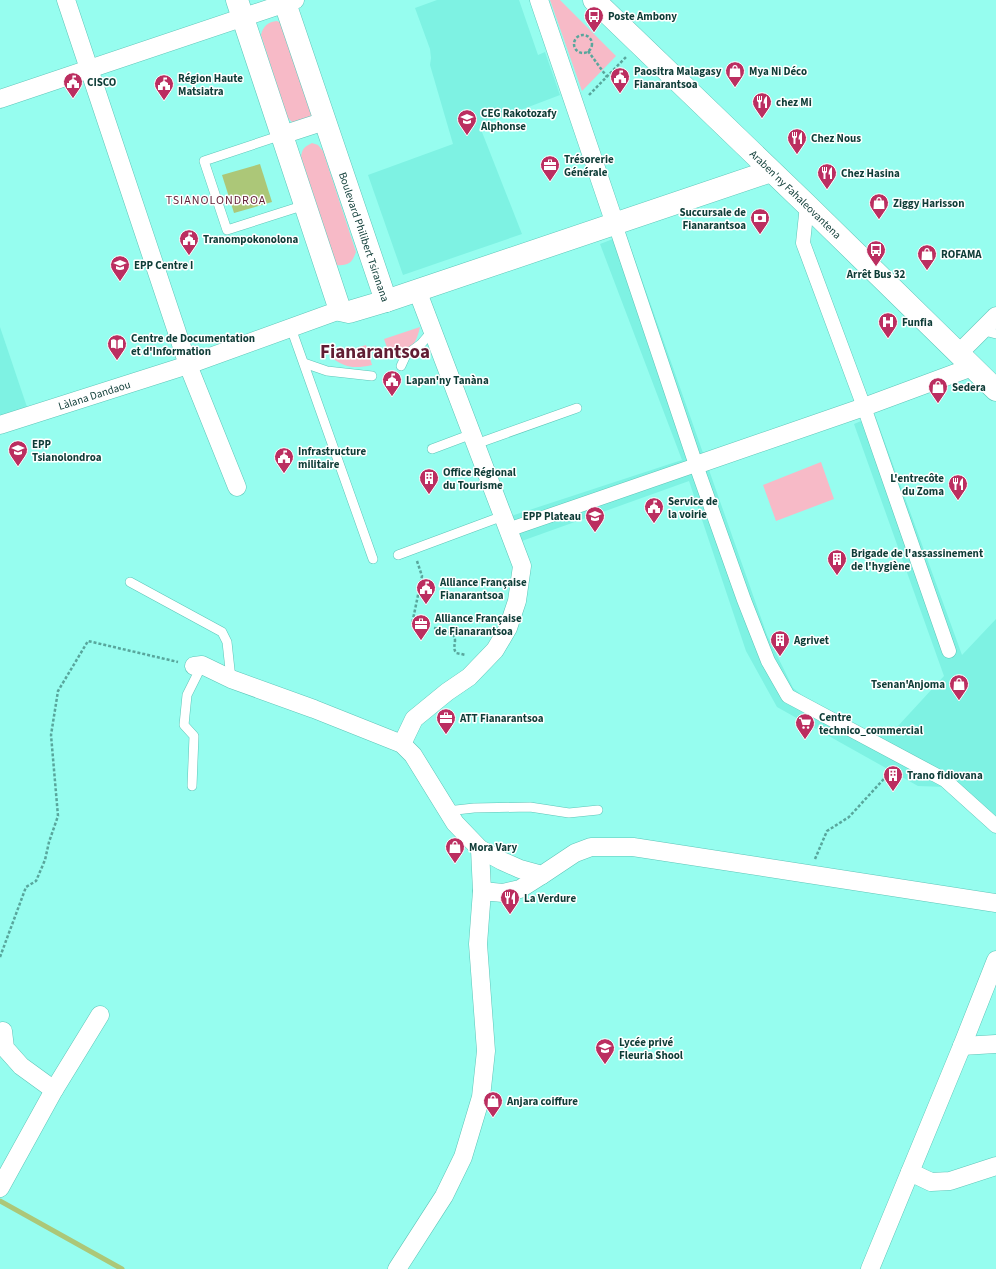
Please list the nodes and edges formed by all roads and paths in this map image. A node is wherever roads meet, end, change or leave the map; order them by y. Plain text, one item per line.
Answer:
1 (66, 0) edge
2 (538, 0) edge
3 (594, 0) edge
4 (288, 1) edge
5 (240, 9) edge
6 (639, 44) junction
7 (588, 51) junction
8 (89, 68) junction
9 (607, 77) junction
10 (595, 89) dead end
11 (0, 99) edge
12 (325, 122) junction
13 (282, 135) junction
14 (771, 171) junction
15 (305, 205) junction
16 (807, 205) junction
17 (615, 224) junction
18 (418, 290) junction
19 (386, 301) junction
20 (340, 310) junction
21 (996, 316) edge
22 (290, 328) junction
23 (433, 330) junction
24 (988, 332) edge
25 (965, 360) junction
26 (304, 363) junction
27 (188, 365) junction
28 (401, 366) dead end
29 (372, 376) dead end
30 (996, 390) edge
31 (864, 407) junction
32 (578, 408) dead end
33 (0, 425) edge
34 (474, 439) junction
35 (432, 449) dead end
36 (696, 466) junction
37 (237, 486) dead end
38 (506, 523) junction
39 (398, 555) dead end
40 (373, 558) dead end
41 (419, 567) dead end
42 (130, 582) dead end
43 (429, 627) dead end
44 (434, 628) dead end
45 (949, 651) dead end
46 (486, 660) junction
47 (198, 665) junction
48 (231, 679) junction
49 (402, 744) junction
50 (904, 757) junction
51 (192, 786) dead end
52 (598, 810) dead end
53 (447, 811) junction
54 (996, 826) edge
55 (480, 849) junction
56 (808, 874) junction
57 (542, 875) junction
58 (482, 890) junction
59 (996, 903) edge
60 (0, 957) edge
61 (996, 960) edge
62 (100, 1014) dead end
63 (3, 1031) dead end
64 (996, 1044) edge
65 (962, 1046) junction
66 (54, 1090) junction
67 (996, 1166) edge
68 (910, 1172) junction
69 (0, 1188) edge
70 (397, 1269) edge
71 (870, 1269) edge

1 - 8 street
2 - 17 street
3 - 6 street, Araben'ny Fahaleovantena
4 - 5 street
4 - 12 street, Boulevard Philibert Tsiranana
5 - 8 street
5 - 13 street
6 - 9 path
6 - 14 street, Araben'ny Fahaleovantena
7 - 7 path
7 - 9 path
8 - 11 street
8 - 27 street
9 - 10 path
12 - 13 street
12 - 19 street, Boulevard Philibert Tsiranana
13 - 15 street
13 - 15 lane
14 - 16 street, Araben'ny Fahaleovantena
14 - 17 street
15 - 20 street
16 - 25 street, Araben'ny Fahaleovantena
16 - 31 street
17 - 18 street
17 - 36 street
18 - 19 street
18 - 23 street
19 - 20 street, Boulevard Philibert Tsiranana
20 - 22 street, Làlana Dandaou
21 - 24 street
22 - 26 lane
22 - 27 street, Làlana Dandaou
23 - 28 lane
23 - 34 street
24 - 25 street
25 - 30 street, Araben'ny Fahaleovantena
25 - 31 street
26 - 29 lane
26 - 40 lane
27 - 33 street, Làlana Dandaou
27 - 37 street
31 - 36 street
31 - 45 street
32 - 34 lane
34 - 35 lane
34 - 38 street
36 - 38 street
36 - 50 street
38 - 39 lane
38 - 46 street
41 - 43 path
42 - 48 lane
44 - 46 path
46 - 49 street
47 - 48 street
47 - 51 lane
47 - 60 path
48 - 49 street
49 - 53 street
50 - 54 street
50 - 56 path
52 - 53 lane
53 - 55 street
55 - 57 street
55 - 58 street
56 - 57 street
56 - 59 street
57 - 58 street
58 - 70 street
61 - 65 street
62 - 66 street
63 - 66 street
64 - 65 street
65 - 68 street
66 - 69 street
67 - 68 street
68 - 71 street

